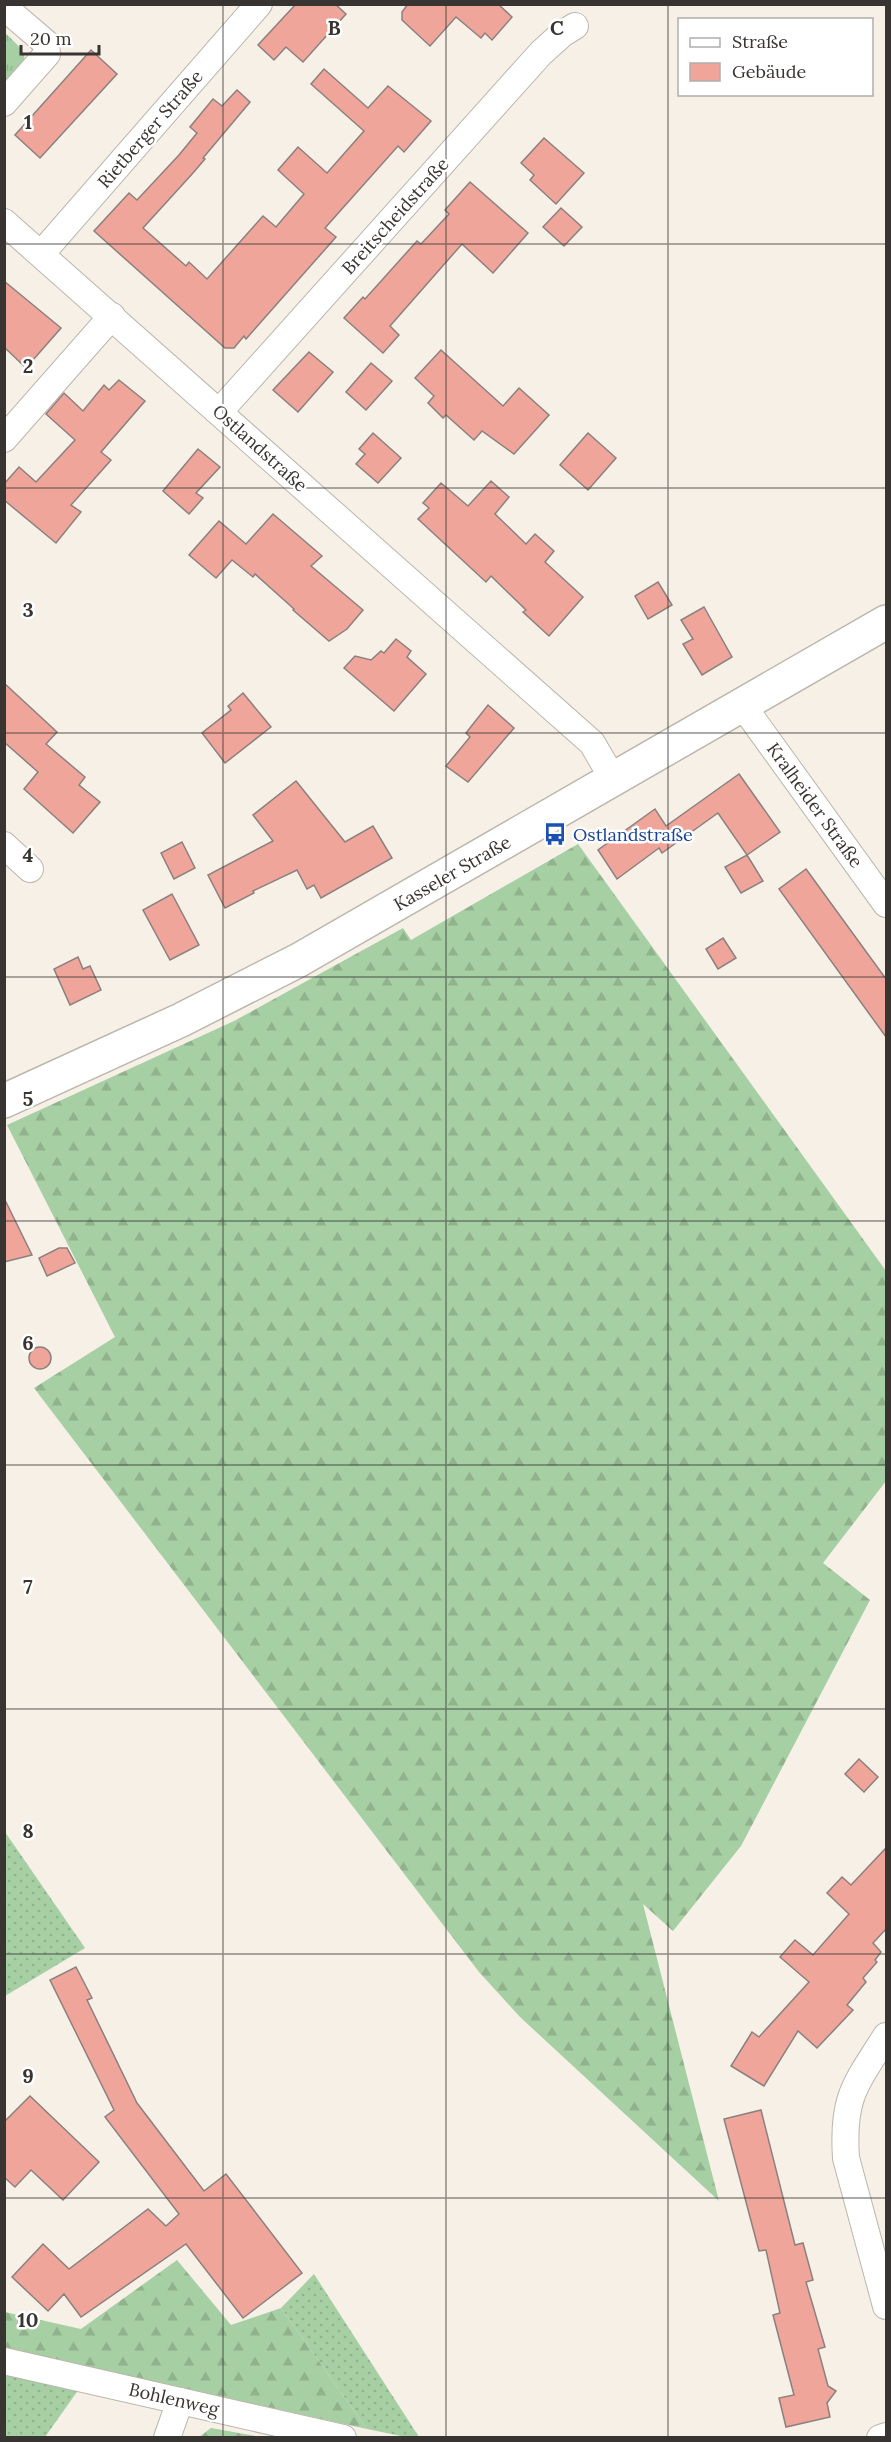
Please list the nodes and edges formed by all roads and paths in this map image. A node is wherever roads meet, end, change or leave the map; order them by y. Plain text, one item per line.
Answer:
1 (259, 4) edge
2 (4, 7) edge
3 (575, 26) dead end
4 (4, 103) edge
5 (4, 222) edge
6 (41, 254) junction
7 (112, 316) junction
8 (219, 412) junction
9 (4, 438) edge
10 (886, 622) edge
11 (743, 706) junction
12 (613, 780) junction
13 (4, 845) edge
14 (30, 869) dead end
15 (886, 904) edge
16 (4, 1101) edge
17 (886, 2036) edge
18 (886, 2306) edge
19 (4, 2361) edge
20 (180, 2401) junction
21 (886, 2436) edge
22 (166, 2438) edge
23 (343, 2438) edge
24 (880, 2438) edge

1 - 6 street, Rietberger Straße
2 - 4 street
3 - 8 street, Breitscheidstraße
5 - 6 street, Ostlandstraße
6 - 7 street, Ostlandstraße
7 - 8 street, Ostlandstraße
7 - 9 street
8 - 12 street, Ostlandstraße
10 - 11 street, Kasseler Straße
11 - 12 street, Kasseler Straße
11 - 15 street, Kralheider Straße
12 - 16 street, Kasseler Straße
13 - 14 street
17 - 18 street
19 - 20 street, Bohlenweg
20 - 22 street
20 - 23 street, Bohlenweg
21 - 24 street

